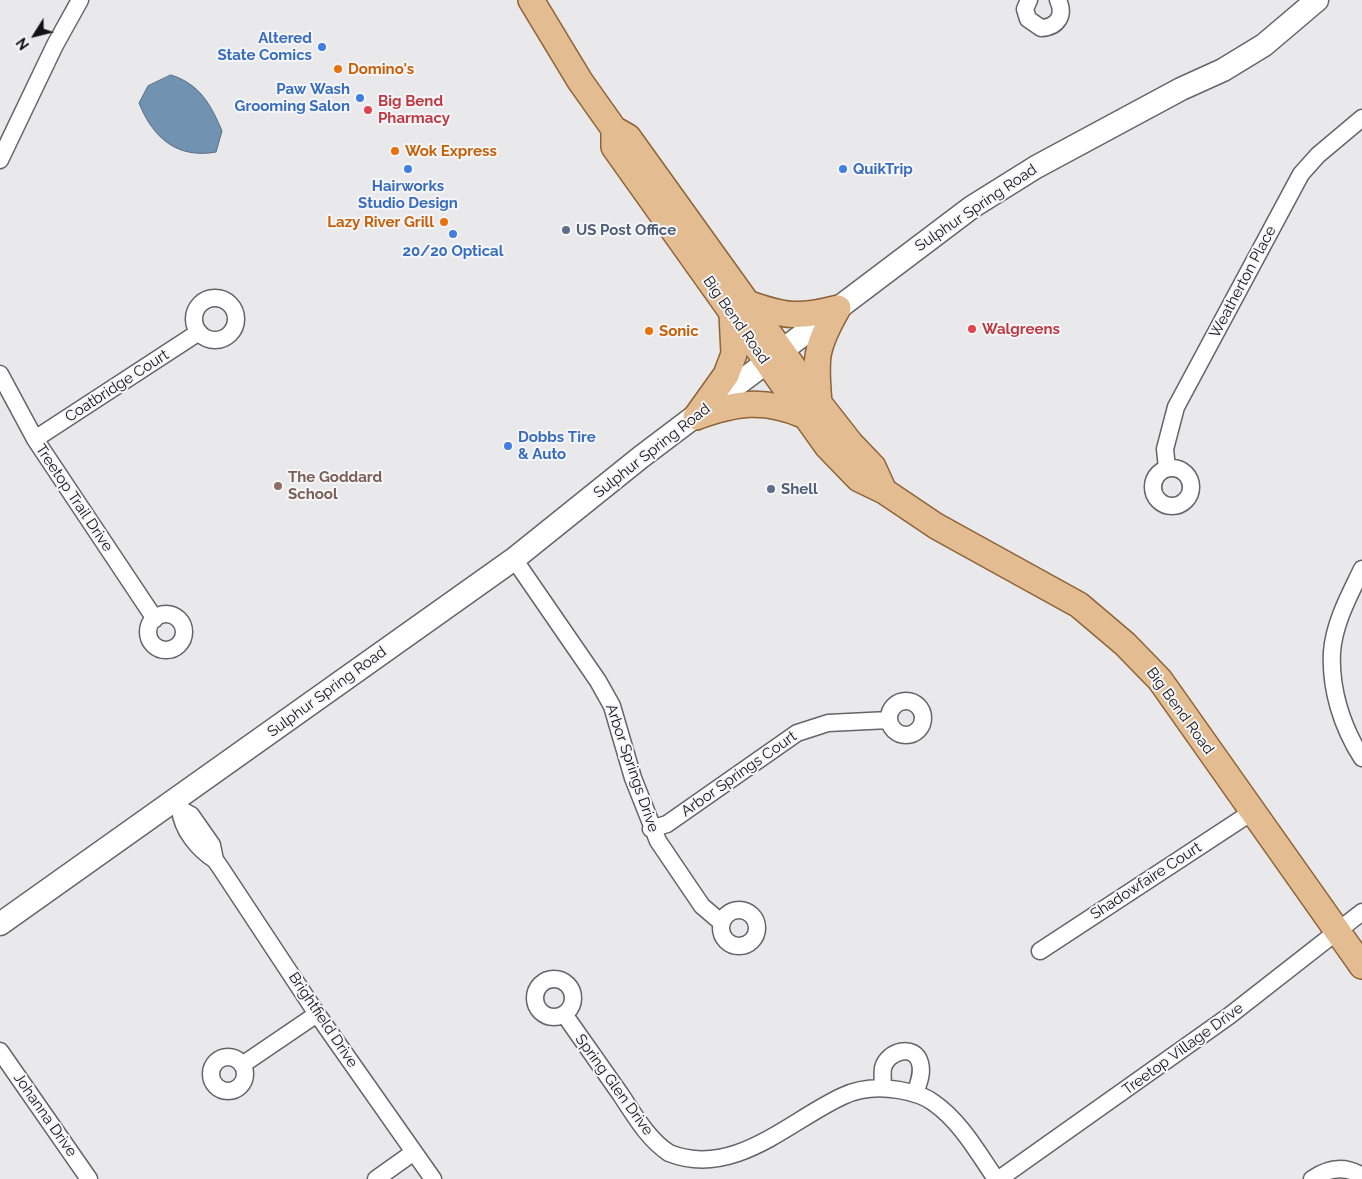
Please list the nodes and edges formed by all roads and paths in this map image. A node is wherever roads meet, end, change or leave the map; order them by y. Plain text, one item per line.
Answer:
1 (80, 0) edge
2 (531, 0) edge
3 (1029, 0) edge
4 (1058, 0) edge
5 (1317, 0) edge
6 (1362, 118) edge
7 (0, 160) edge
8 (740, 308) junction
9 (838, 308) junction
10 (199, 332) dead end
11 (774, 357) junction
12 (0, 374) edge
13 (811, 409) junction
14 (696, 416) junction
15 (35, 439) junction
16 (1167, 468) dead end
17 (514, 559) junction
18 (1362, 569) edge
19 (155, 619) dead end
20 (889, 720) dead end
21 (1362, 758) edge
22 (177, 805) junction
23 (1252, 812) junction
24 (652, 829) junction
25 (1362, 912) edge
26 (722, 923) dead end
27 (0, 924) edge
28 (1336, 930) junction
29 (1040, 951) dead end
30 (1362, 966) edge
31 (317, 1014) junction
32 (564, 1014) dead end
33 (0, 1051) edge
34 (242, 1066) dead end
35 (883, 1088) junction
36 (916, 1094) junction
37 (414, 1152) junction
38 (1362, 1176) edge
39 (90, 1179) edge
40 (376, 1179) edge
41 (433, 1179) edge
42 (998, 1179) edge
43 (1312, 1179) edge

1 - 7 street
2 - 8 main road, Big Bend Road
3 - 4 street
5 - 9 main road, Sulphur Spring Road
6 - 16 street, Weatherton Place
8 - 9 main road
8 - 11 main road, Big Bend Road
8 - 14 main road
9 - 11 main road, Sulphur Spring Road
9 - 13 main road
10 - 15 street, Coatbridge Court
11 - 13 main road, Big Bend Road
11 - 14 main road, Sulphur Spring Road
12 - 15 street, Treetop Trail Drive
13 - 14 main road
13 - 23 main road, Big Bend Road
14 - 17 main road, Sulphur Spring Road
15 - 19 street, Treetop Trail Drive
17 - 22 main road, Sulphur Spring Road
17 - 24 street, Arbor Springs Drive
18 - 21 street
20 - 24 street, Arbor Springs Court
22 - 27 main road, Sulphur Spring Road
22 - 31 street, Brightfield Drive
23 - 28 main road, Big Bend Road
23 - 29 street, Shadowfaire Court
24 - 26 street, Arbor Springs Drive
25 - 28 street, Treetop Village Drive
28 - 30 main road, Big Bend Road
28 - 42 street, Treetop Village Drive
31 - 34 street
31 - 37 street, Brightfield Drive
32 - 35 street, Spring Glen Drive
33 - 39 street, Johanna Drive
35 - 36 street, Spring Glen Drive
35 - 36 street
36 - 42 street, Spring Glen Drive
37 - 40 street
37 - 41 street, Brightfield Drive
38 - 43 street

